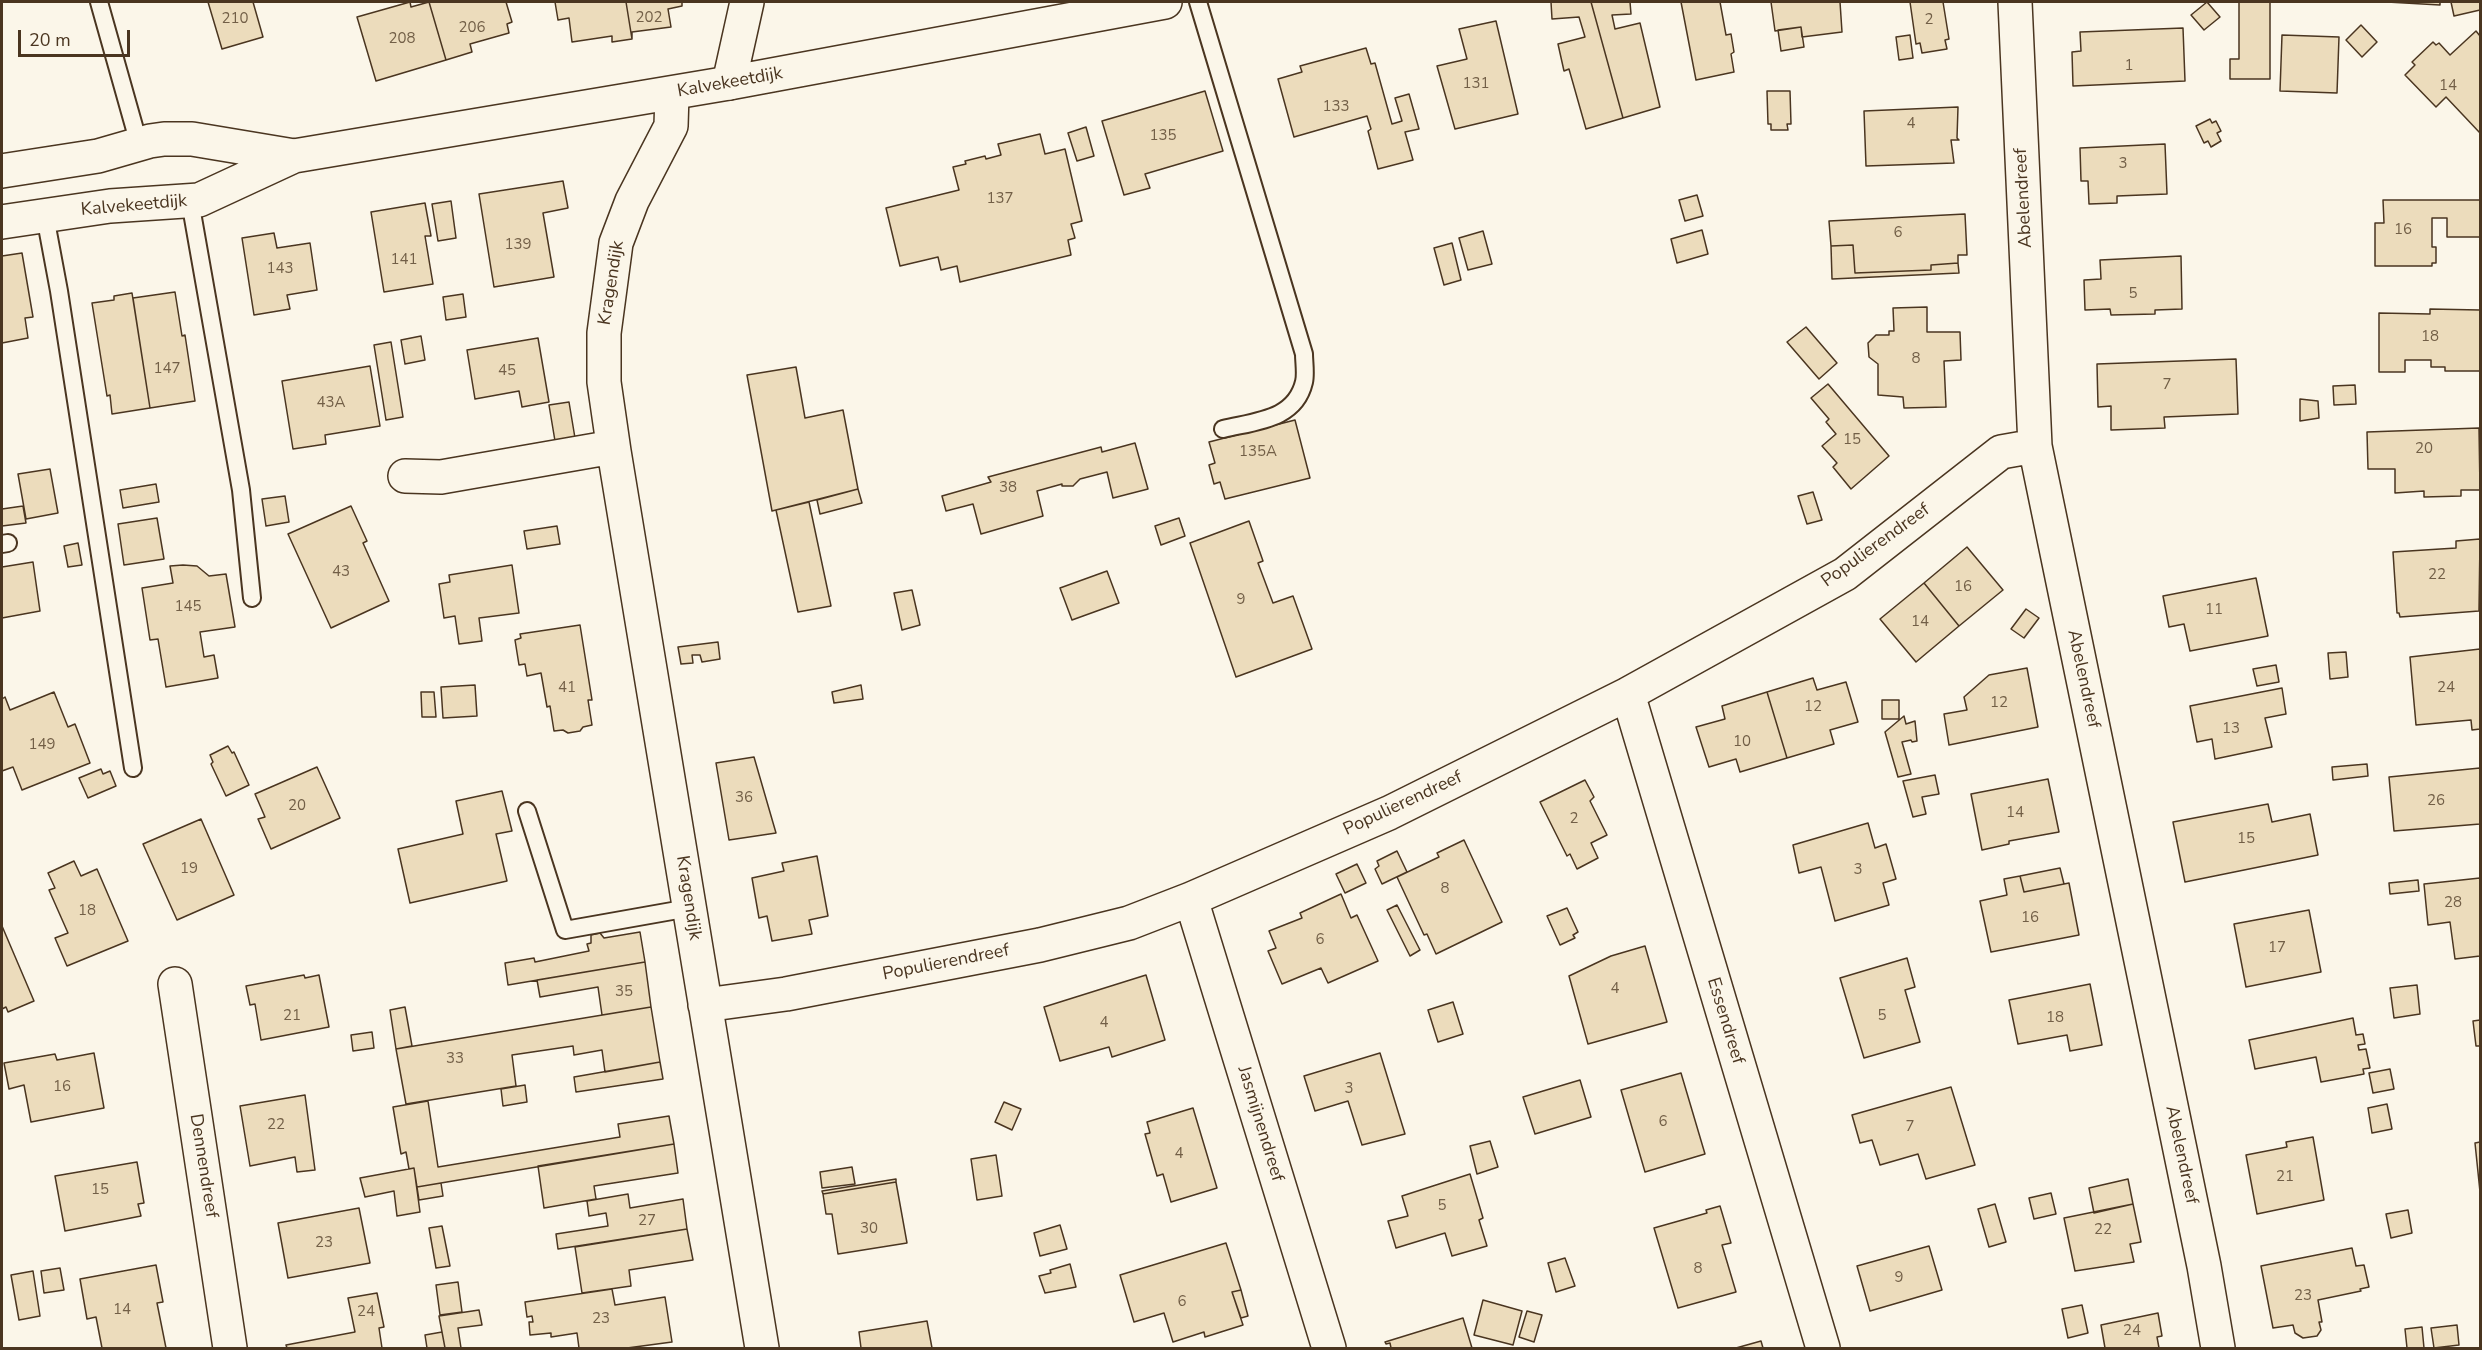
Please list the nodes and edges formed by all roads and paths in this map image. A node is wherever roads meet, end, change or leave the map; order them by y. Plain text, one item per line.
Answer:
1 (99, 2) edge
2 (747, 2) edge
3 (1165, 2) edge
4 (1198, 2) edge
5 (2015, 2) edge
6 (729, 83) junction
7 (672, 94) junction
8 (139, 144) junction
9 (294, 156) junction
10 (2, 171) edge
11 (190, 201) junction
12 (45, 216) junction
13 (2, 222) edge
14 (1223, 429) dead end
15 (2035, 446) junction
16 (613, 447) junction
17 (405, 476) dead end
18 (252, 598) dead end
19 (1628, 694) junction
20 (133, 768) dead end
21 (527, 811) dead end
22 (1191, 899) junction
23 (689, 908) junction
24 (175, 984) dead end
25 (705, 1005) junction
26 (230, 1348) edge
27 (762, 1348) edge
28 (1329, 1348) edge
29 (1823, 1348) edge
30 (2218, 1348) edge

1 - 8 lane
2 - 6 street
3 - 6 street, Kalvekeetdijk
4 - 14 lane
5 - 15 street, Abelendreef
6 - 7 street, Kalvekeetdijk
7 - 9 street, Kalvekeetdijk
7 - 16 street, Kragendijk
8 - 9 street, Kalvekeetdijk
8 - 10 street, Kalvekeetdijk
9 - 11 street, Kalvekeetdijk
11 - 12 street, Kalvekeetdijk
11 - 18 lane
12 - 13 street, Kalvekeetdijk
12 - 20 lane
15 - 19 street, Populierendreef
15 - 30 street, Abelendreef
16 - 17 street
16 - 23 street, Kragendijk
19 - 22 street, Populierendreef
19 - 29 street, Essendreef
21 - 23 lane
22 - 25 street, Populierendreef
22 - 28 street, Jasmijnendreef
23 - 25 street, Kragendijk
24 - 26 street, Dennendreef
25 - 27 street, Kragendijk

